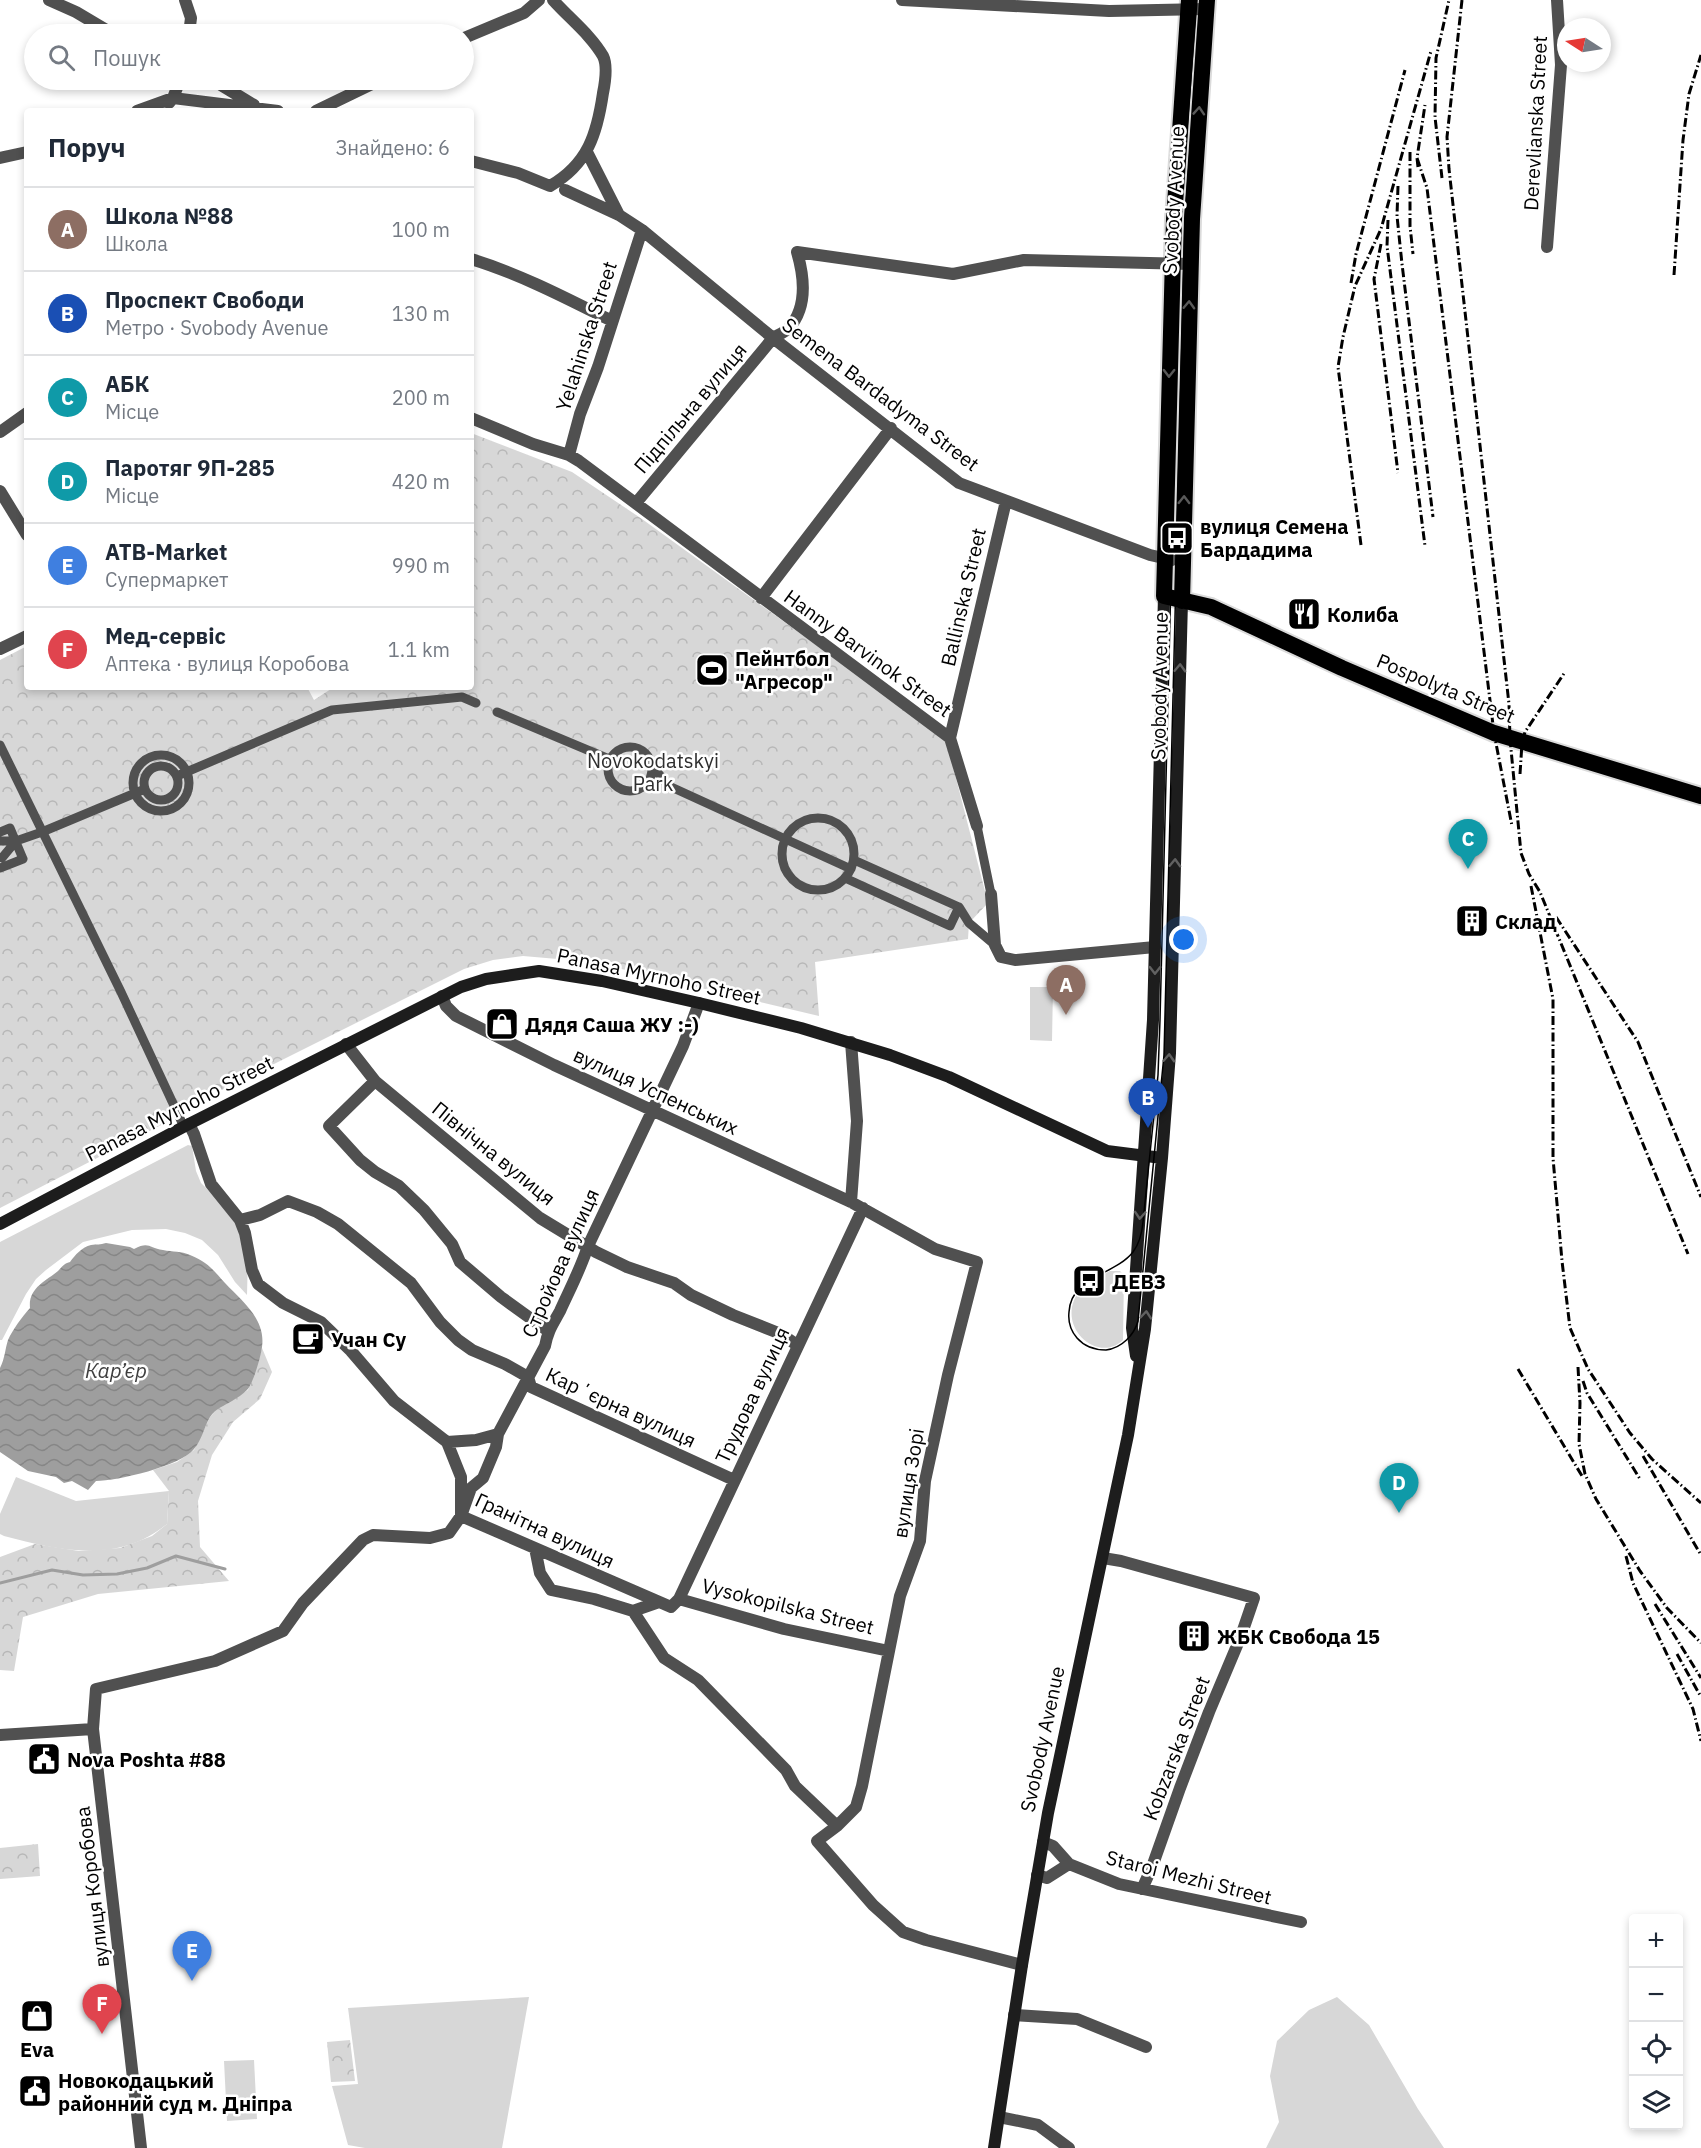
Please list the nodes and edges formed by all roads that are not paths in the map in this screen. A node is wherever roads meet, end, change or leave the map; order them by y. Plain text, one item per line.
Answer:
1 (49, 0) edge
2 (185, 0) edge
3 (539, 0) edge
4 (553, 0) edge
5 (902, 0) edge
6 (1557, 0) edge
7 (1029, 3) edge
8 (1207, 4) edge
9 (1188, 5) edge
10 (96, 24) edge
11 (190, 24) edge
12 (474, 34) edge
13 (176, 90) edge
14 (229, 90) edge
15 (359, 90) edge
16 (172, 98) junction
17 (145, 108) edge
18 (165, 108) edge
19 (258, 108) joint
20 (322, 108) edge
21 (587, 152) junction
22 (24, 153) edge
23 (0, 158) edge
24 (474, 162) edge
25 (565, 190) dead end
26 (619, 215) junction
27 (642, 230) junction
28 (1547, 247) dead end
29 (474, 260) edge
30 (1172, 263) junction
31 (1191, 264) junction
32 (612, 321) junction
33 (773, 338) junction
34 (24, 415) edge
35 (474, 419) edge
36 (891, 428) junction
37 (0, 432) edge
38 (569, 455) junction
39 (0, 491) edge
40 (1006, 501) junction
41 (636, 503) junction
42 (24, 530) edge
43 (1164, 559) junction
44 (1183, 562) junction
45 (1164, 596) junction
46 (761, 598) junction
47 (1182, 601) junction
48 (24, 637) edge
49 (0, 649) edge
50 (476, 703) dead end
51 (497, 712) dead end
52 (950, 738) junction
53 (0, 745) edge
54 (609, 759) junction
55 (152, 762) junction
56 (652, 766) junction
57 (182, 774) junction
58 (669, 786) junction
59 (643, 787) junction
60 (145, 789) junction
61 (135, 793) junction
62 (1701, 796) edge
63 (167, 799) junction
64 (171, 809) junction
65 (798, 825) junction
66 (977, 826) joint
67 (0, 832) edge
68 (42, 832) junction
69 (770, 832) junction
70 (786, 839) junction
71 (0, 841) edge
72 (16, 841) junction
73 (2, 858) dead end
74 (782, 858) junction
75 (852, 864) junction
76 (0, 868) edge
77 (845, 878) junction
78 (930, 894) junction
79 (991, 894) joint
80 (959, 907) junction
81 (922, 913) junction
82 (969, 923) junction
83 (950, 926) junction
84 (995, 945) junction
85 (1155, 947) junction
86 (442, 996) junction
87 (699, 1003) junction
88 (851, 1042) junction
89 (346, 1044) junction
90 (375, 1081) junction
91 (651, 1111) junction
92 (187, 1126) junction
93 (1144, 1157) junction
94 (1162, 1158) junction
95 (851, 1202) junction
96 (863, 1209) junction
97 (240, 1220) junction
98 (0, 1224) edge
99 (588, 1246) junction
100 (548, 1330) junction
101 (797, 1345) junction
102 (1138, 1372) junction
103 (528, 1377) junction
104 (498, 1434) junction
105 (447, 1442) junction
106 (734, 1480) junction
107 (461, 1516) junction
108 (449, 1533) joint
109 (535, 1548) junction
110 (1103, 1558) junction
111 (679, 1599) junction
112 (659, 1602) junction
113 (633, 1611) junction
114 (889, 1651) junction
115 (93, 1729) junction
116 (0, 1735) edge
117 (837, 1826) junction
118 (1043, 1842) junction
119 (1070, 1864) junction
120 (1037, 1875) junction
121 (1142, 1889) junction
122 (1301, 1922) dead end
123 (1022, 1965) junction
124 (1014, 2014) junction
125 (1146, 2047) dead end
126 (999, 2117) junction
127 (141, 2148) edge
128 (994, 2148) edge
129 (1069, 2148) edge

1 - 10 street
2 - 11 street
3 - 12 street
4 - 21 street
5 - 7 street
6 - 28 street, Derevlianska Street
7 - 9 street
8 - 9 street
31 -> 8 highway, Svobody Avenue
9 - 30 highway, Svobody Avenue
13 - 16 street
14 - 19 street
15 - 20 street
16 - 17 street
16 - 18 street
16 - 19 street
21 - 24 street
21 - 26 street, Semena Bardadyma Street
22 - 23 street
25 - 26 street, Semena Bardadyma Street
26 - 27 street, Semena Bardadyma Street
27 - 32 street, Yelahinska Street
27 - 33 street, Semena Bardadyma Street
29 - 32 street
30 - 31 street
30 - 33 street, Підпільна вулиця
30 -> 43 highway, Svobody Avenue
44 -> 31 highway, Svobody Avenue
32 - 38 street, Yelahinska Street
33 - 36 street, Semena Bardadyma Street
33 - 41 street, Підпільна вулиця
34 - 37 street
35 - 38 street, Hanny Barvinok Street
36 - 40 street, Semena Bardadyma Street
36 - 46 street
38 - 41 street, Hanny Barvinok Street
39 - 42 street
40 - 43 street, Semena Bardadyma Street
40 - 52 street, Ballinska Street
41 - 46 street, Hanny Barvinok Street
43 - 44 street, Semena Bardadyma Street
43 - 45 highway, Svobody Avenue
44 - 47 highway, Svobody Avenue
45 - 47 highway, Pospolyta Street
45 - 85 main road, Svobody Avenue
46 - 52 street, Hanny Barvinok Street
47 - 62 highway, Pospolyta Street
94 -> 47 main road, Svobody Avenue
48 - 49 street
50 - 57 street
51 - 54 street
52 - 66 street, Hanny Barvinok Street
53 - 68 street
54 - 56 street
54 - 59 street
55 - 57 street
55 - 60 street
55 - 61 street
56 - 58 street
56 - 59 street
57 - 63 street
57 - 64 street
58 - 59 street
58 - 69 street
60 - 61 street
60 - 63 street
61 - 64 street
61 - 68 street
63 - 64 street
65 - 69 street
65 - 70 street
65 - 75 street
66 - 79 street, Hanny Barvinok Street
67 - 72 street
68 - 72 street
68 - 92 street
69 - 70 street
69 - 74 street
70 - 74 street
70 - 75 street
71 - 72 street
72 - 73 street
72 - 76 street
74 - 77 street
75 - 77 street
75 - 78 street
77 - 81 street
78 - 80 street
78 - 81 street
79 - 84 street, Hanny Barvinok Street
80 - 82 street
80 - 83 street
81 - 83 street
82 - 83 street
82 - 84 street
84 - 85 street
85 -> 93 main road, Svobody Avenue
86 - 87 main road, Panasa Myrnoho Street
86 - 89 main road, Panasa Myrnoho Street
86 - 91 street, вулиця Успенських
87 - 88 main road, Panasa Myrnoho Street
87 - 91 street, Стройова вулиця
88 - 93 main road, Panasa Myrnoho Street
88 - 95 street
89 - 90 street, Північна вулиця
89 - 92 main road, Panasa Myrnoho Street
90 - 99 street, Північна вулиця
90 - 100 street
91 - 95 street, вулиця Успенських
91 - 99 street, Стройова вулиця
92 - 97 street
92 - 98 main road, Panasa Myrnoho Street
93 - 94 main road, Panasa Myrnoho Street
93 -> 102 main road, Svobody Avenue
102 -> 94 main road, Svobody Avenue
95 - 96 street, вулиця Успенських
96 - 101 street, Трудова вулиця
96 - 114 street, вулиця Зорі
97 - 103 street, Карʼєрна вулиця
97 - 105 street
99 - 100 street, Стройова вулиця
99 - 101 street, Північна вулиця
100 - 103 street, Стройова вулиця
101 - 106 street, Трудова вулиця
102 - 110 main road, Svobody Avenue
103 - 104 street, Стройова вулиця
103 - 106 street, Карʼєрна вулиця
104 - 105 street
104 - 107 street, Стройова вулиця
105 - 107 street, Гранітна вулиця
106 - 111 street, Трудова вулиця
107 - 108 street, Стройова вулиця
107 - 109 street, Гранітна вулиця
108 - 115 street, вулиця Коробова
109 - 112 street, Гранітна вулиця
109 - 113 street
110 - 118 main road, Svobody Avenue
110 - 121 street, Kobzarska Street
111 - 112 street
111 - 114 street, Vysokopilska Street
112 - 113 street
113 - 117 street
114 - 117 street, вулиця Зорі
115 - 116 street
115 - 127 street, вулиця Коробова
117 - 123 street, вулиця Зорі
118 - 119 street, Staroi Mezhi Street
118 - 120 main road, Svobody Avenue
119 - 120 street
119 - 121 street, Staroi Mezhi Street
120 - 123 main road, Svobody Avenue
121 - 122 street, Staroi Mezhi Street
123 - 124 main road, Svobody Avenue
124 - 125 street
124 - 126 main road, Svobody Avenue
126 - 128 main road, Svobody Avenue
126 - 129 street

